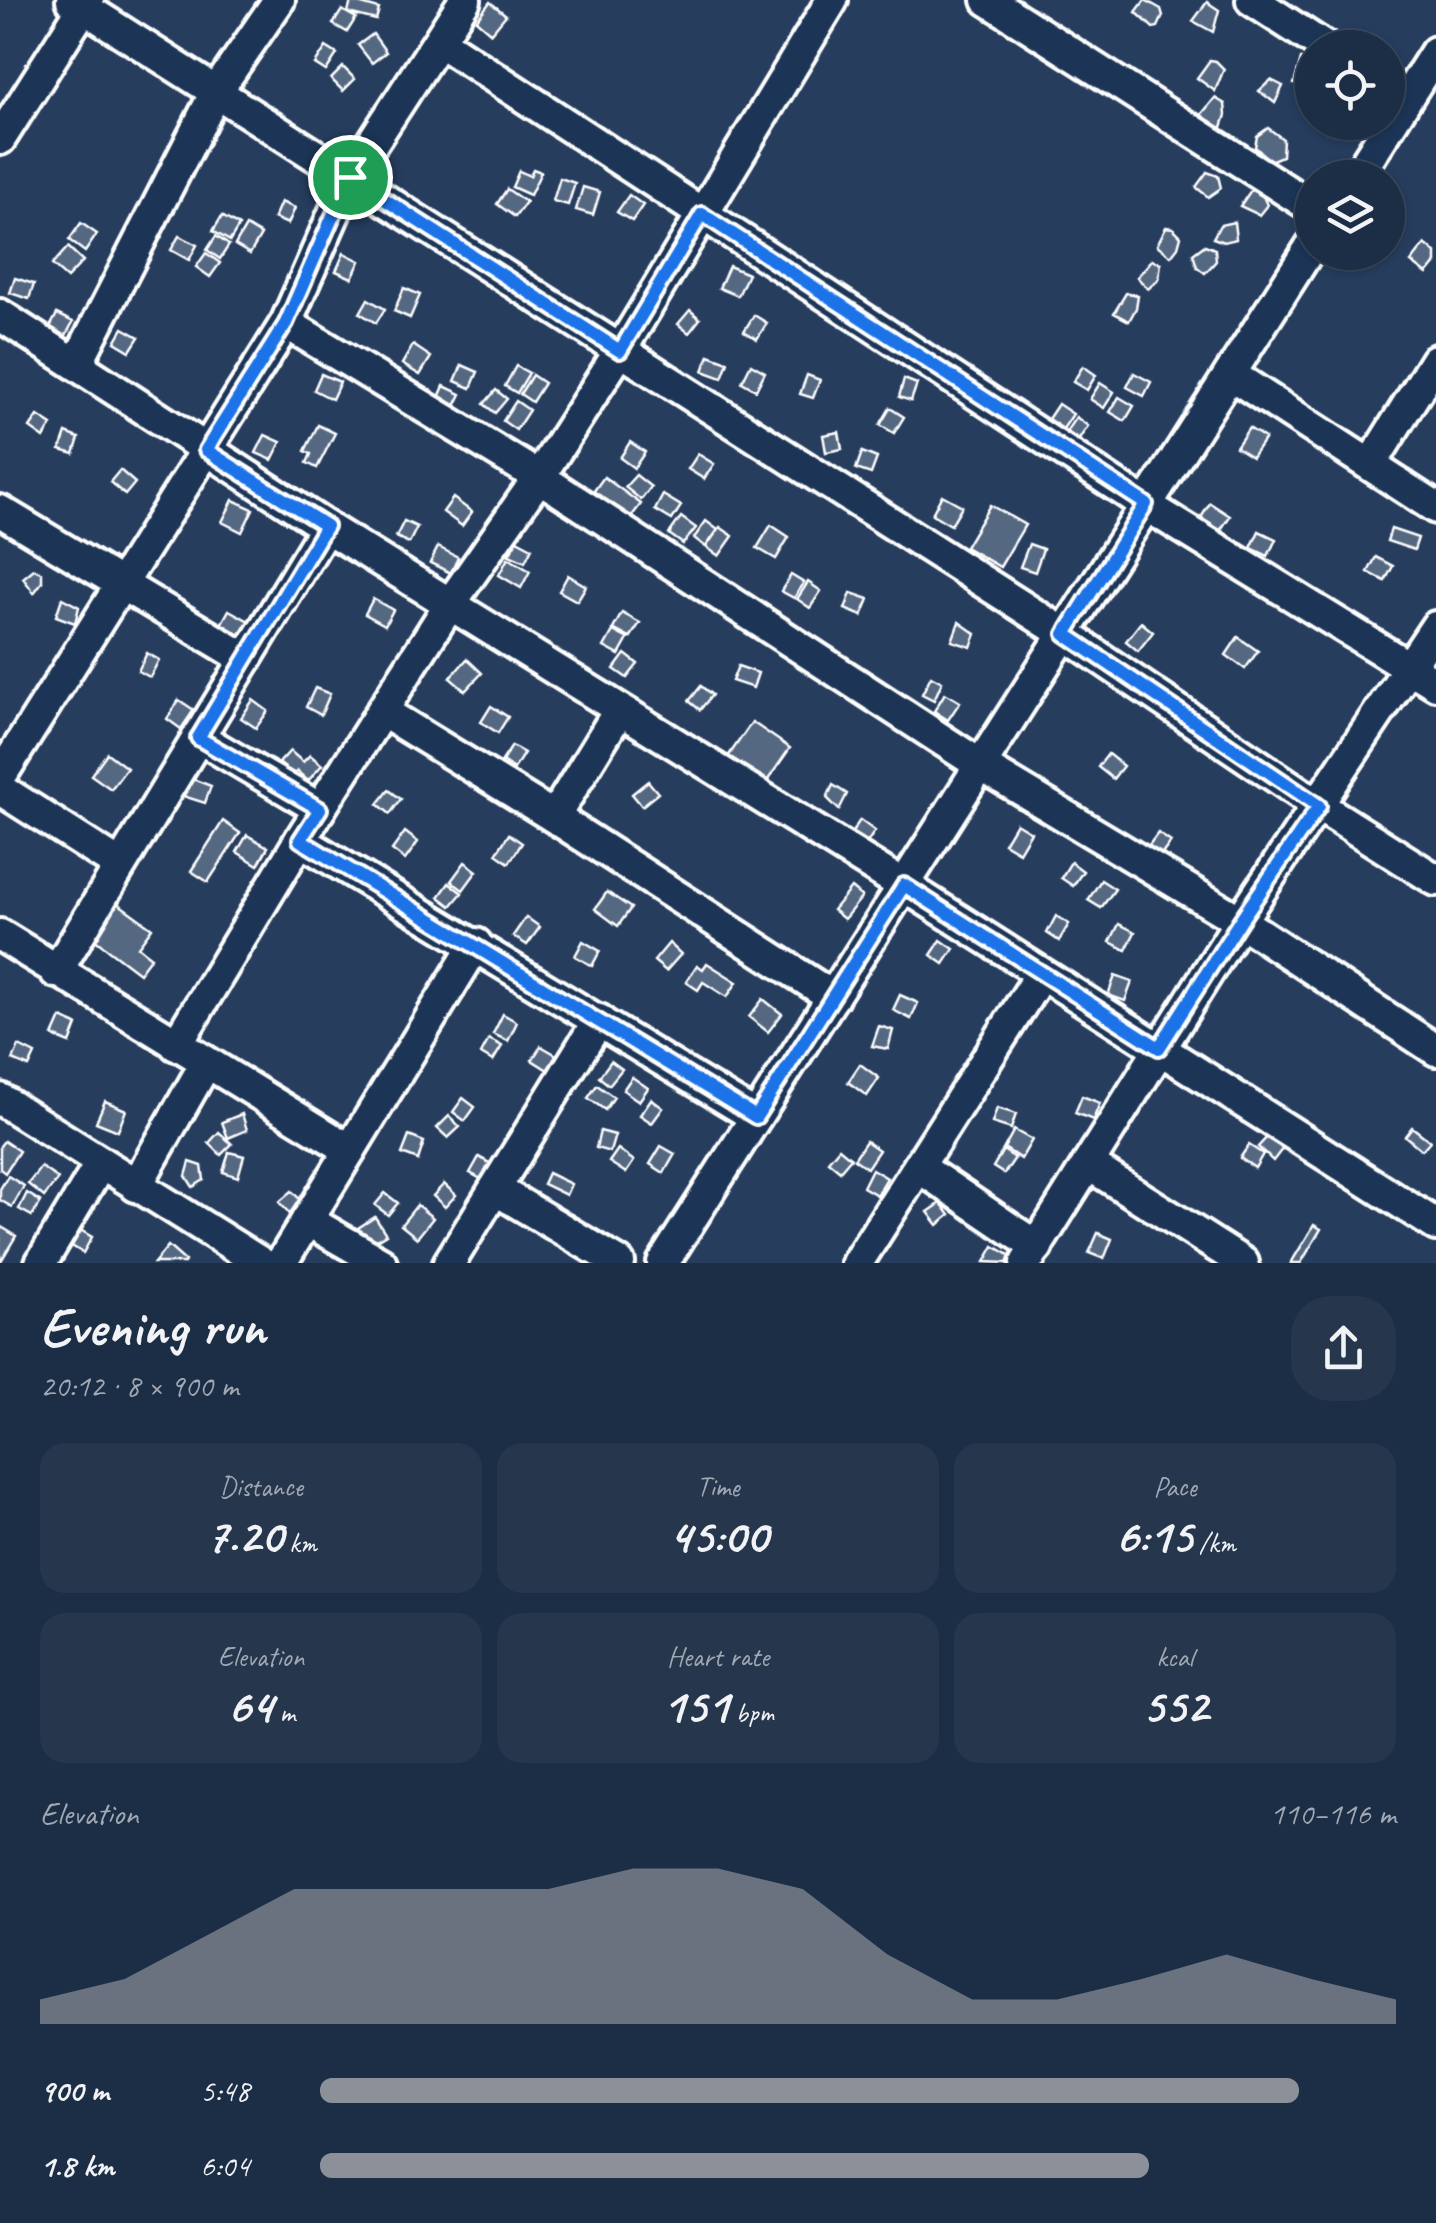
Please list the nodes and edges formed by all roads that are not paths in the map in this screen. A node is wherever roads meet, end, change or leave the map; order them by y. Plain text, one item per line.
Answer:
1 (279, 0) edge
2 (465, 0) edge
3 (832, 0) edge
4 (988, 0) edge
5 (1252, 0) edge
6 (81, 2) edge
7 (1298, 30) edge
8 (439, 40) junction
9 (1436, 52) edge
10 (1405, 85) edge
11 (216, 92) junction
12 (0, 139) edge
13 (350, 177) junction
14 (1295, 196) edge
15 (702, 214) junction
16 (1296, 270) edge
17 (0, 314) edge
18 (286, 323) junction
19 (620, 351) junction
20 (1436, 360) edge
21 (77, 363) junction
22 (1230, 374) junction
23 (206, 450) junction
24 (1371, 464) junction
25 (539, 478) junction
26 (1146, 504) junction
27 (1436, 508) edge
28 (3, 519) edge
29 (326, 526) junction
30 (122, 586) junction
31 (450, 604) junction
32 (1436, 627) edge
33 (1065, 634) junction
34 (246, 659) junction
35 (1410, 667) junction
36 (1436, 684) edge
37 (382, 711) junction
38 (619, 711) junction
39 (198, 738) junction
40 (982, 766) junction
41 (0, 777) edge
42 (0, 789) edge
43 (1319, 806) junction
44 (320, 809) junction
45 (554, 817) junction
46 (300, 840) junction
47 (119, 865) junction
48 (1436, 880) edge
49 (904, 885) junction
50 (1240, 921) junction
51 (0, 935) edge
52 (476, 944) junction
53 (56, 972) junction
54 (1041, 974) junction
55 (833, 997) junction
56 (599, 1020) junction
57 (176, 1045) junction
58 (1159, 1048) junction
59 (1436, 1050) edge
60 (206, 1063) junction
61 (0, 1100) edge
62 (756, 1117) junction
63 (350, 1150) junction
64 (101, 1164) junction
65 (1088, 1164) junction
66 (918, 1167) junction
67 (136, 1186) junction
68 (495, 1188) junction
69 (307, 1220) junction
70 (1436, 1225) edge
71 (1032, 1255) edge
72 (41, 1263) edge
73 (260, 1263) edge
74 (281, 1263) edge
75 (381, 1263) edge
76 (449, 1263) edge
77 (619, 1263) edge
78 (662, 1263) edge
79 (857, 1263) edge
80 (1243, 1263) edge

1 - 11 street
2 - 8 street
3 - 15 street
4 - 14 street
5 - 7 street
6 - 11 street
6 - 12 street
8 - 13 street
8 - 15 street
9 - 10 street
11 - 13 street
11 - 21 street
13 - 18 street
13 - 19 street
15 - 19 street
15 - 26 street
16 - 22 street
17 - 21 street
18 - 23 street
18 - 25 street
19 - 25 street
19 - 33 street
20 - 24 street
21 - 23 street
22 - 24 street
22 - 26 street
23 - 29 street
23 - 30 street
24 - 27 street
25 - 31 street
25 - 40 street
26 - 33 street
26 - 35 street
28 - 30 street
29 - 31 street
29 - 34 street
30 - 34 street
30 - 41 street
31 - 37 street
31 - 38 street
32 - 35 street
33 - 40 street
33 - 43 street
34 - 39 street
35 - 36 street
35 - 43 street
37 - 44 street
37 - 45 street
38 - 45 street
38 - 49 street
39 - 44 street
39 - 47 street
40 - 49 street
40 - 50 street
42 - 47 street
43 - 48 street
43 - 50 street
44 - 46 street
45 - 55 street
46 - 52 street
46 - 57 street
47 - 53 street
49 - 54 street
49 - 55 street
50 - 58 street
50 - 59 street
51 - 53 street
52 - 56 street
52 - 63 street
53 - 57 street
54 - 58 street
54 - 66 street
55 - 62 street
56 - 62 street
56 - 68 street
57 - 60 street
58 - 65 street
58 - 70 street
60 - 63 street
60 - 67 street
61 - 64 street
62 - 78 street
63 - 69 street
64 - 67 street
64 - 72 street
65 - 71 street
65 - 80 street
66 - 71 street
66 - 79 street
67 - 73 street
68 - 76 street
68 - 77 street
69 - 74 street
69 - 75 street

